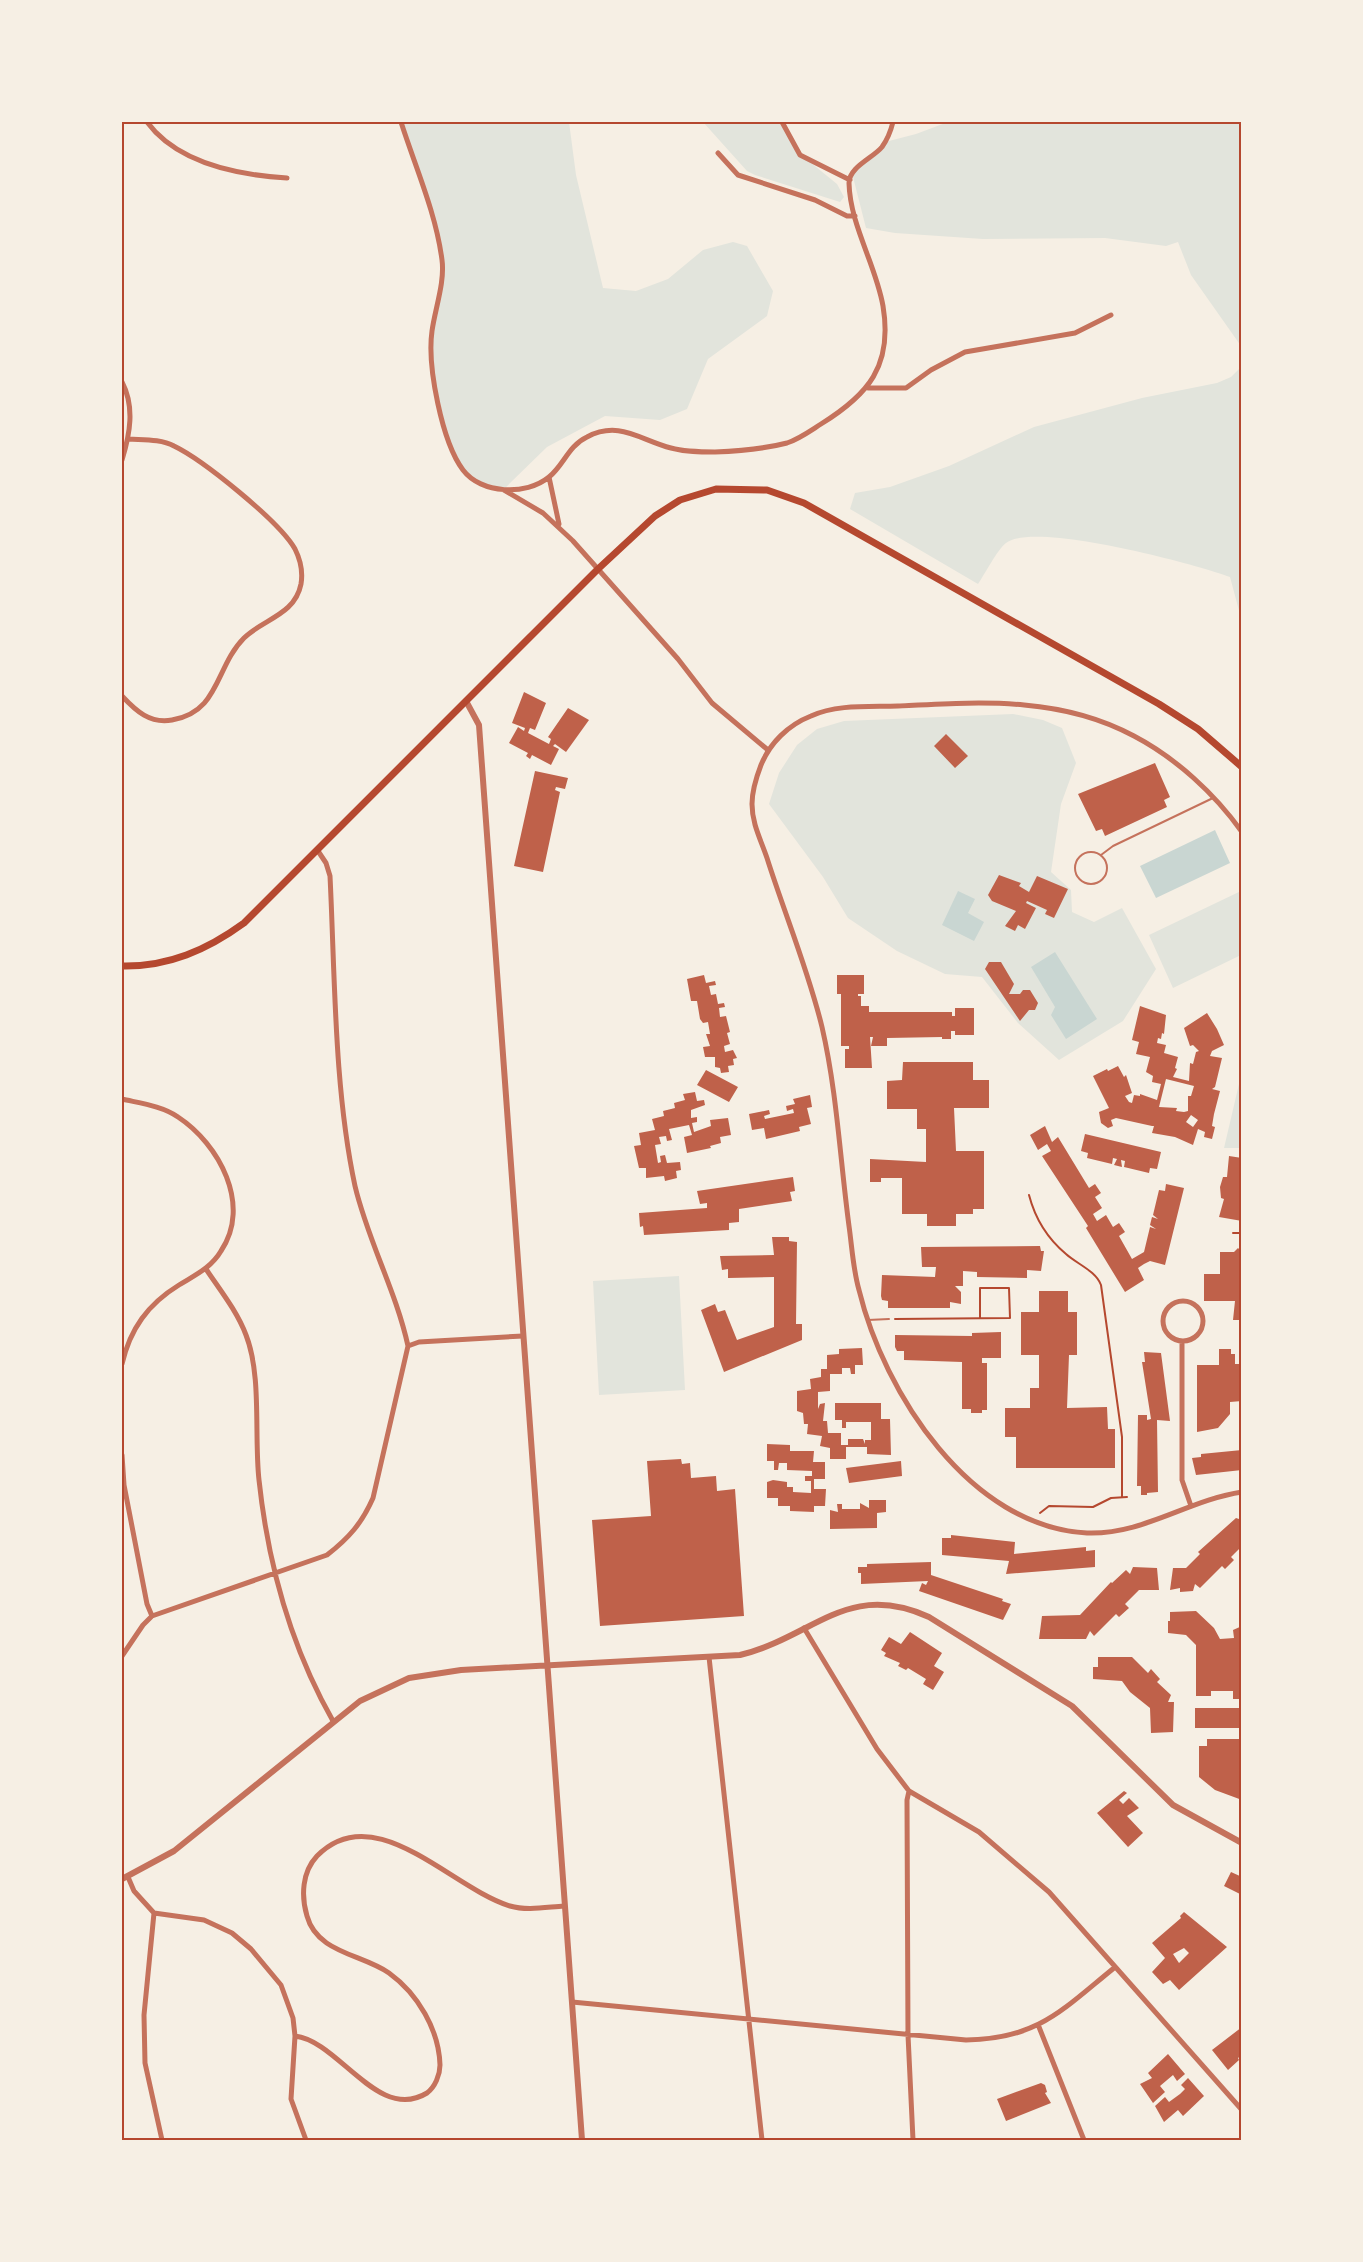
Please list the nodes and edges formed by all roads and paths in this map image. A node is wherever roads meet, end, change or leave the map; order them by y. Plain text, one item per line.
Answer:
1 (147, 122) edge
2 (400, 122) edge
3 (782, 122) edge
4 (893, 122) edge
5 (718, 153) dead end
6 (287, 178) dead end
7 (850, 180) junction
8 (855, 216) junction
9 (1111, 315) dead end
10 (122, 382) edge
11 (868, 388) junction
12 (129, 439) junction
13 (122, 460) edge
14 (549, 477) junction
15 (503, 490) junction
16 (559, 525) junction
17 (598, 569) junction
18 (122, 696) edge
19 (466, 701) junction
20 (768, 750) junction
21 (1242, 767) edge
22 (1213, 797) junction
23 (1242, 832) edge
24 (318, 850) junction
25 (1101, 855) junction
26 (122, 966) edge
27 (122, 1099) edge
28 (1029, 1195) dead end
29 (1233, 1233) dead end
30 (1242, 1233) edge
31 (206, 1269) junction
32 (980, 1318) junction
33 (889, 1319) joint
34 (867, 1320) junction
35 (523, 1336) junction
36 (1182, 1341) junction
37 (408, 1346) junction
38 (122, 1364) edge
39 (122, 1455) edge
40 (1242, 1492) edge
41 (1122, 1496) junction
42 (1127, 1497) dead end
43 (1191, 1506) junction
44 (1038, 1517) dead end
45 (274, 1574) junction
46 (152, 1616) junction
47 (804, 1628) junction
48 (122, 1656) edge
49 (710, 1657) junction
50 (546, 1666) junction
51 (333, 1721) junction
52 (909, 1791) junction
53 (1242, 1843) edge
54 (125, 1878) edge
55 (564, 1906) junction
56 (154, 1912) junction
57 (1114, 1968) junction
58 (572, 2002) junction
59 (747, 2018) junction
60 (1039, 2027) junction
61 (908, 2035) junction
62 (295, 2036) junction
63 (1242, 2110) edge
64 (162, 2140) edge
65 (306, 2140) edge
66 (582, 2140) edge
67 (762, 2140) edge
68 (913, 2140) edge
69 (1084, 2140) edge

1 - 6 street
2 - 15 street
3 - 7 street
4 - 7 street
5 - 8 street
7 - 8 street
8 - 11 street
9 - 11 street
10 - 12 street
11 - 14 street
12 - 13 street
12 - 18 street
14 - 15 street
14 - 16 street
15 - 16 street
16 - 17 street
17 - 19 main road
17 - 20 street
17 - 21 main road
19 - 24 main road
19 - 35 street
20 - 22 street
20 - 34 street
22 - 23 street
22 - 25 lane
24 - 26 main road
24 - 37 street
25 - 25 lane
27 - 31 street
28 - 41 path
29 - 30 path
31 - 38 street
31 - 45 street
32 - 32 path
32 - 33 path
33 - 34 lane
34 - 43 street
35 - 37 street
35 - 50 street
36 - 36 street
36 - 43 street
37 - 45 street
39 - 46 street
40 - 43 street
41 - 42 path
41 - 44 path
45 - 46 street
45 - 51 street
46 - 48 street
47 - 49 street
47 - 52 street
47 - 53 street
49 - 50 street
49 - 59 street
50 - 51 street
50 - 55 street
51 - 54 street
52 - 57 street
52 - 61 street
54 - 56 street
55 - 58 street
55 - 62 street
56 - 62 street
56 - 64 street
57 - 60 street
57 - 63 street
58 - 59 street
58 - 66 street
59 - 61 street
59 - 67 street
60 - 61 street
60 - 69 street
61 - 68 street
62 - 65 street

